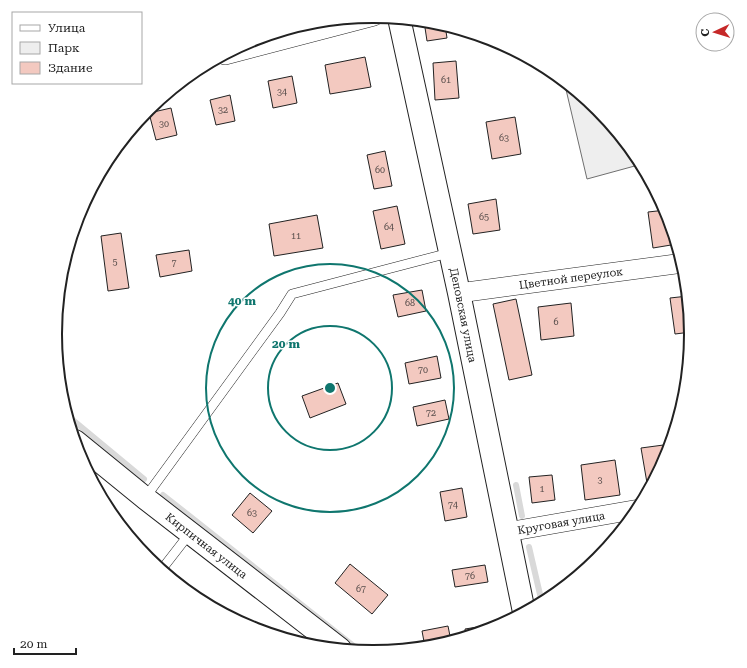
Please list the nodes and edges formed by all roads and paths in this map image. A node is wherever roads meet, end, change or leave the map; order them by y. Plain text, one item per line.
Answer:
1 (400, 25) edge
2 (337, 26) edge
3 (253, 47) edge
4 (449, 253) junction
5 (677, 264) edge
6 (459, 293) junction
7 (84, 449) edge
8 (145, 498) junction
9 (629, 511) edge
10 (508, 532) junction
11 (190, 533) junction
12 (165, 565) edge
13 (523, 606) edge
14 (327, 641) edge

1 - 4 street, Деповская улица
2 - 3 street
4 - 6 street, Деповская улица
4 - 8 lane
5 - 6 street, Цветной переулок
6 - 10 street, Деповская улица
7 - 8 street, Кирпичная улица
8 - 11 street, Кирпичная улица
9 - 10 street, Круговая улица
10 - 13 street, Деповская улица
11 - 12 lane
11 - 14 street, Кирпичная улица

